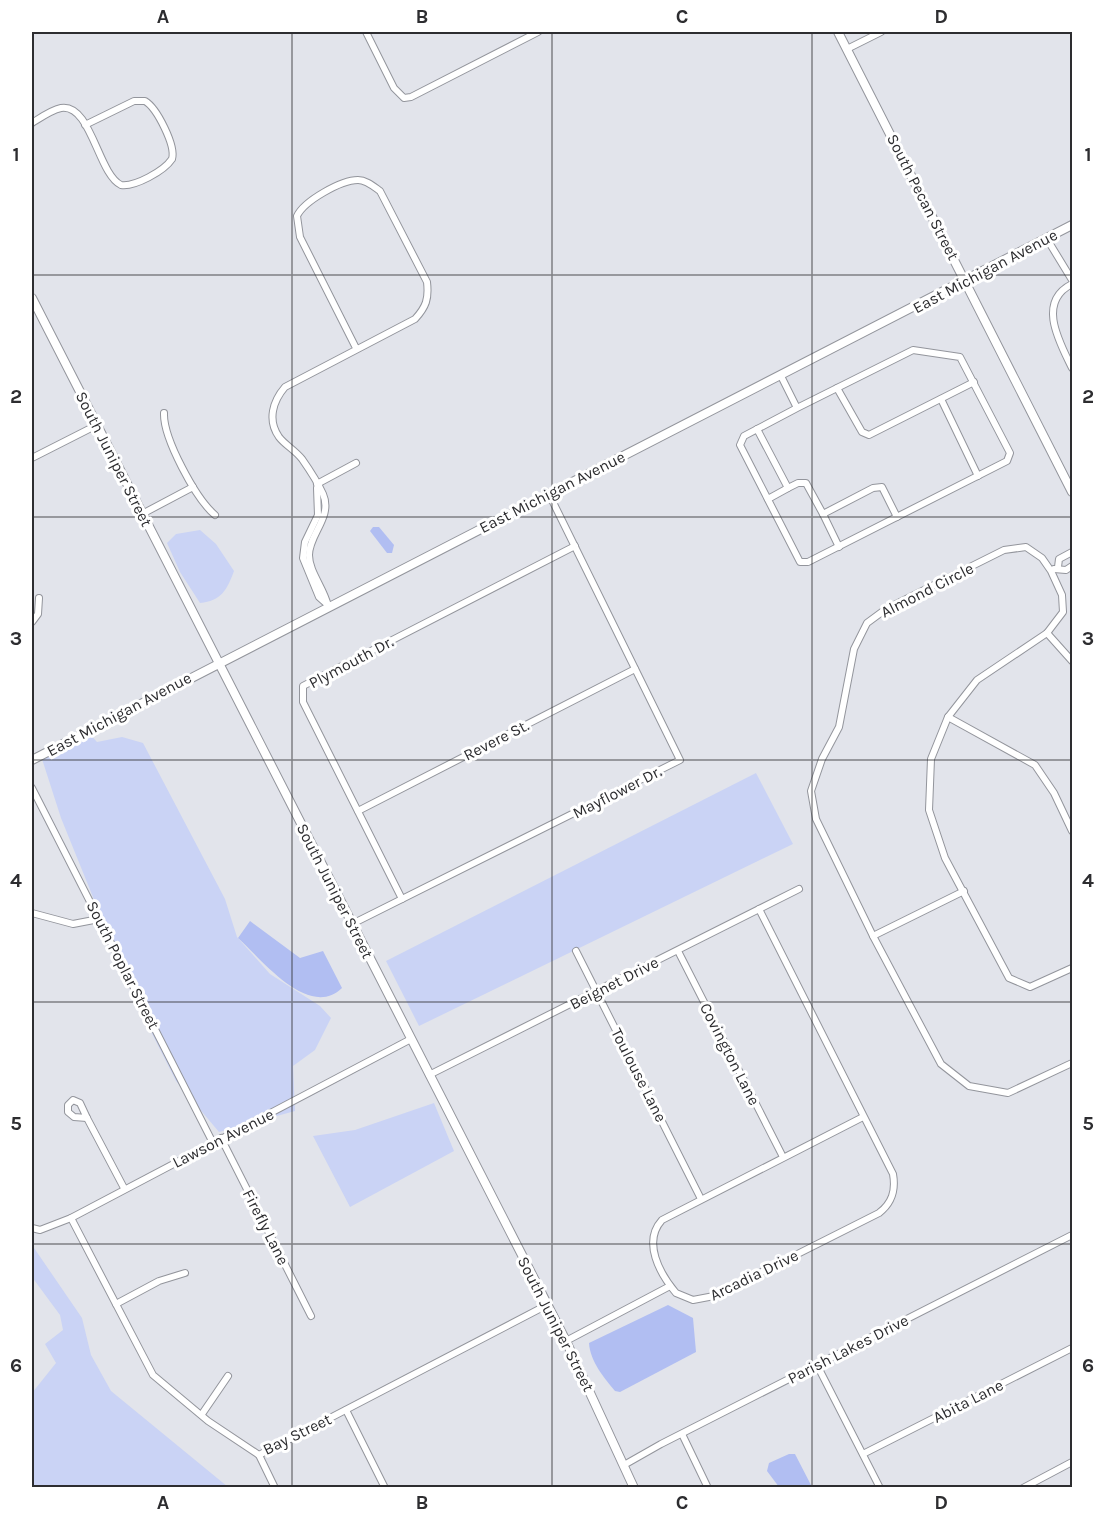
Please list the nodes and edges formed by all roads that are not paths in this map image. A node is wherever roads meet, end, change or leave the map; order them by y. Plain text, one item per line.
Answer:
1 (366, 32) edge
2 (538, 32) edge
3 (838, 32) edge
4 (881, 32) edge
5 (847, 49) junction
6 (32, 123) edge
7 (85, 125) junction
8 (1072, 225) edge
9 (1047, 238) junction
10 (966, 281) junction
11 (1072, 282) edge
12 (32, 298) edge
13 (356, 348) junction
14 (1072, 368) edge
15 (781, 376) junction
16 (974, 382) junction
17 (837, 388) junction
18 (941, 399) junction
19 (797, 408) junction
20 (164, 413) dead end
21 (97, 425) junction
22 (758, 429) junction
23 (32, 458) edge
24 (356, 463) dead end
25 (978, 476) junction
26 (317, 484) junction
27 (193, 487) junction
28 (788, 488) junction
29 (1072, 492) edge
30 (549, 494) junction
31 (768, 500) junction
32 (142, 514) junction
33 (823, 514) junction
34 (215, 515) dead end
35 (897, 517) junction
36 (575, 546) junction
37 (839, 547) junction
38 (1072, 552) edge
39 (1072, 566) edge
40 (1055, 569) junction
41 (39, 598) dead end
42 (328, 606) junction
43 (32, 622) edge
44 (1047, 633) junction
45 (1072, 661) edge
46 (218, 662) junction
47 (635, 669) junction
48 (948, 717) junction
49 (32, 760) edge
50 (32, 788) edge
51 (358, 811) junction
52 (1072, 831) edge
53 (799, 889) dead end
54 (964, 891) junction
55 (402, 899) junction
56 (759, 909) junction
57 (32, 913) edge
58 (99, 919) junction
59 (352, 924) junction
60 (873, 936) junction
61 (576, 951) dead end
62 (678, 951) junction
63 (1072, 968) edge
64 (596, 992) junction
65 (411, 1038) junction
66 (1072, 1063) edge
67 (429, 1075) junction
68 (863, 1117) junction
69 (87, 1118) dead end
70 (221, 1138) junction
71 (213, 1143) junction
72 (783, 1157) junction
73 (124, 1188) junction
74 (701, 1198) junction
75 (70, 1218) junction
76 (32, 1229) edge
77 (1072, 1235) edge
78 (184, 1273) dead end
79 (670, 1286) junction
80 (116, 1304) junction
81 (546, 1305) junction
82 (311, 1316) dead end
83 (566, 1341) junction
84 (1072, 1348) edge
85 (817, 1365) junction
86 (228, 1376) dead end
87 (346, 1410) junction
88 (202, 1414) junction
89 (682, 1434) junction
90 (863, 1454) junction
91 (259, 1455) junction
92 (1072, 1462) edge
93 (624, 1466) junction
94 (275, 1488) edge
95 (385, 1488) edge
96 (634, 1488) edge
97 (708, 1488) edge
98 (880, 1488) edge
99 (1023, 1488) edge

1 - 2 street
3 - 5 street, South Pecan Street
4 - 5 street
5 - 10 street, South Pecan Street
6 - 7 street
7 - 7 street
8 - 9 street, East Michigan Avenue
9 - 10 street, East Michigan Avenue
9 - 11 street
10 - 15 street, East Michigan Avenue
10 - 29 street, South Pecan Street
11 - 14 street
12 - 21 street, South Juniper Street
13 - 13 street
13 - 26 street
15 - 19 street
15 - 30 street, East Michigan Avenue
16 - 17 street
16 - 18 street
16 - 25 street
17 - 18 street
17 - 19 street
18 - 25 street
19 - 22 street
20 - 27 street
21 - 23 street
21 - 32 street, South Juniper Street
22 - 28 street
22 - 31 street
24 - 26 street
25 - 35 street
26 - 42 street
27 - 32 street
27 - 34 street
28 - 31 street
28 - 33 street
30 - 36 street, Mayflower Dr.
30 - 42 street, East Michigan Avenue
31 - 37 street
32 - 46 street, South Juniper Street
33 - 35 street
33 - 37 street
35 - 37 street
36 - 47 street, Mayflower Dr.
36 - 51 street, Plymouth Dr.
38 - 40 street
39 - 40 street
40 - 44 street, Almond Circle
40 - 60 street, Almond Circle
41 - 43 street
42 - 46 street, East Michigan Avenue
44 - 45 street
44 - 48 street, Almond Circle
46 - 49 street, East Michigan Avenue
46 - 59 street, South Juniper Street
47 - 51 street, Revere St.
47 - 55 street, Mayflower Dr.
48 - 52 street
48 - 54 street, Almond Circle
50 - 58 street, South Poplar Street
51 - 55 street, Plymouth Dr.
53 - 56 street, Beignet Drive
54 - 60 street
54 - 63 street, Almond Circle
55 - 59 street, Mayflower Dr.
56 - 62 street, Beignet Drive
56 - 68 street, Arcadia Drive
57 - 58 street
58 - 71 street, South Poplar Street
59 - 65 street, South Juniper Street
60 - 66 street, Almond Circle
61 - 64 street, Toulouse Lane
62 - 64 street, Beignet Drive
62 - 72 street, Covington Lane
64 - 67 street, Beignet Drive
64 - 74 street, Toulouse Lane
65 - 67 street, South Juniper Street
65 - 70 street, Lawson Avenue
67 - 81 street, South Juniper Street
68 - 72 street
68 - 79 street, Arcadia Drive
69 - 73 street
70 - 71 street, Lawson Avenue
70 - 82 street, Firefly Lane
71 - 73 street, Lawson Avenue
72 - 74 street
73 - 75 street, Lawson Avenue
74 - 79 street
75 - 76 street, Lawson Avenue
75 - 80 street, Bay Street
77 - 85 street, Parish Lakes Drive
78 - 80 street
79 - 83 street
80 - 88 street, Bay Street
81 - 83 street, South Juniper Street
81 - 87 street, Bay Street
83 - 93 street, South Juniper Street
84 - 90 street, Abita Lane
85 - 89 street, Parish Lakes Drive
85 - 90 street
86 - 88 street
87 - 91 street, Bay Street
87 - 95 street
88 - 91 street, Bay Street
89 - 93 street, Parish Lakes Drive
89 - 97 street
90 - 98 street
91 - 94 street
92 - 99 street
93 - 96 street, South Juniper Street

